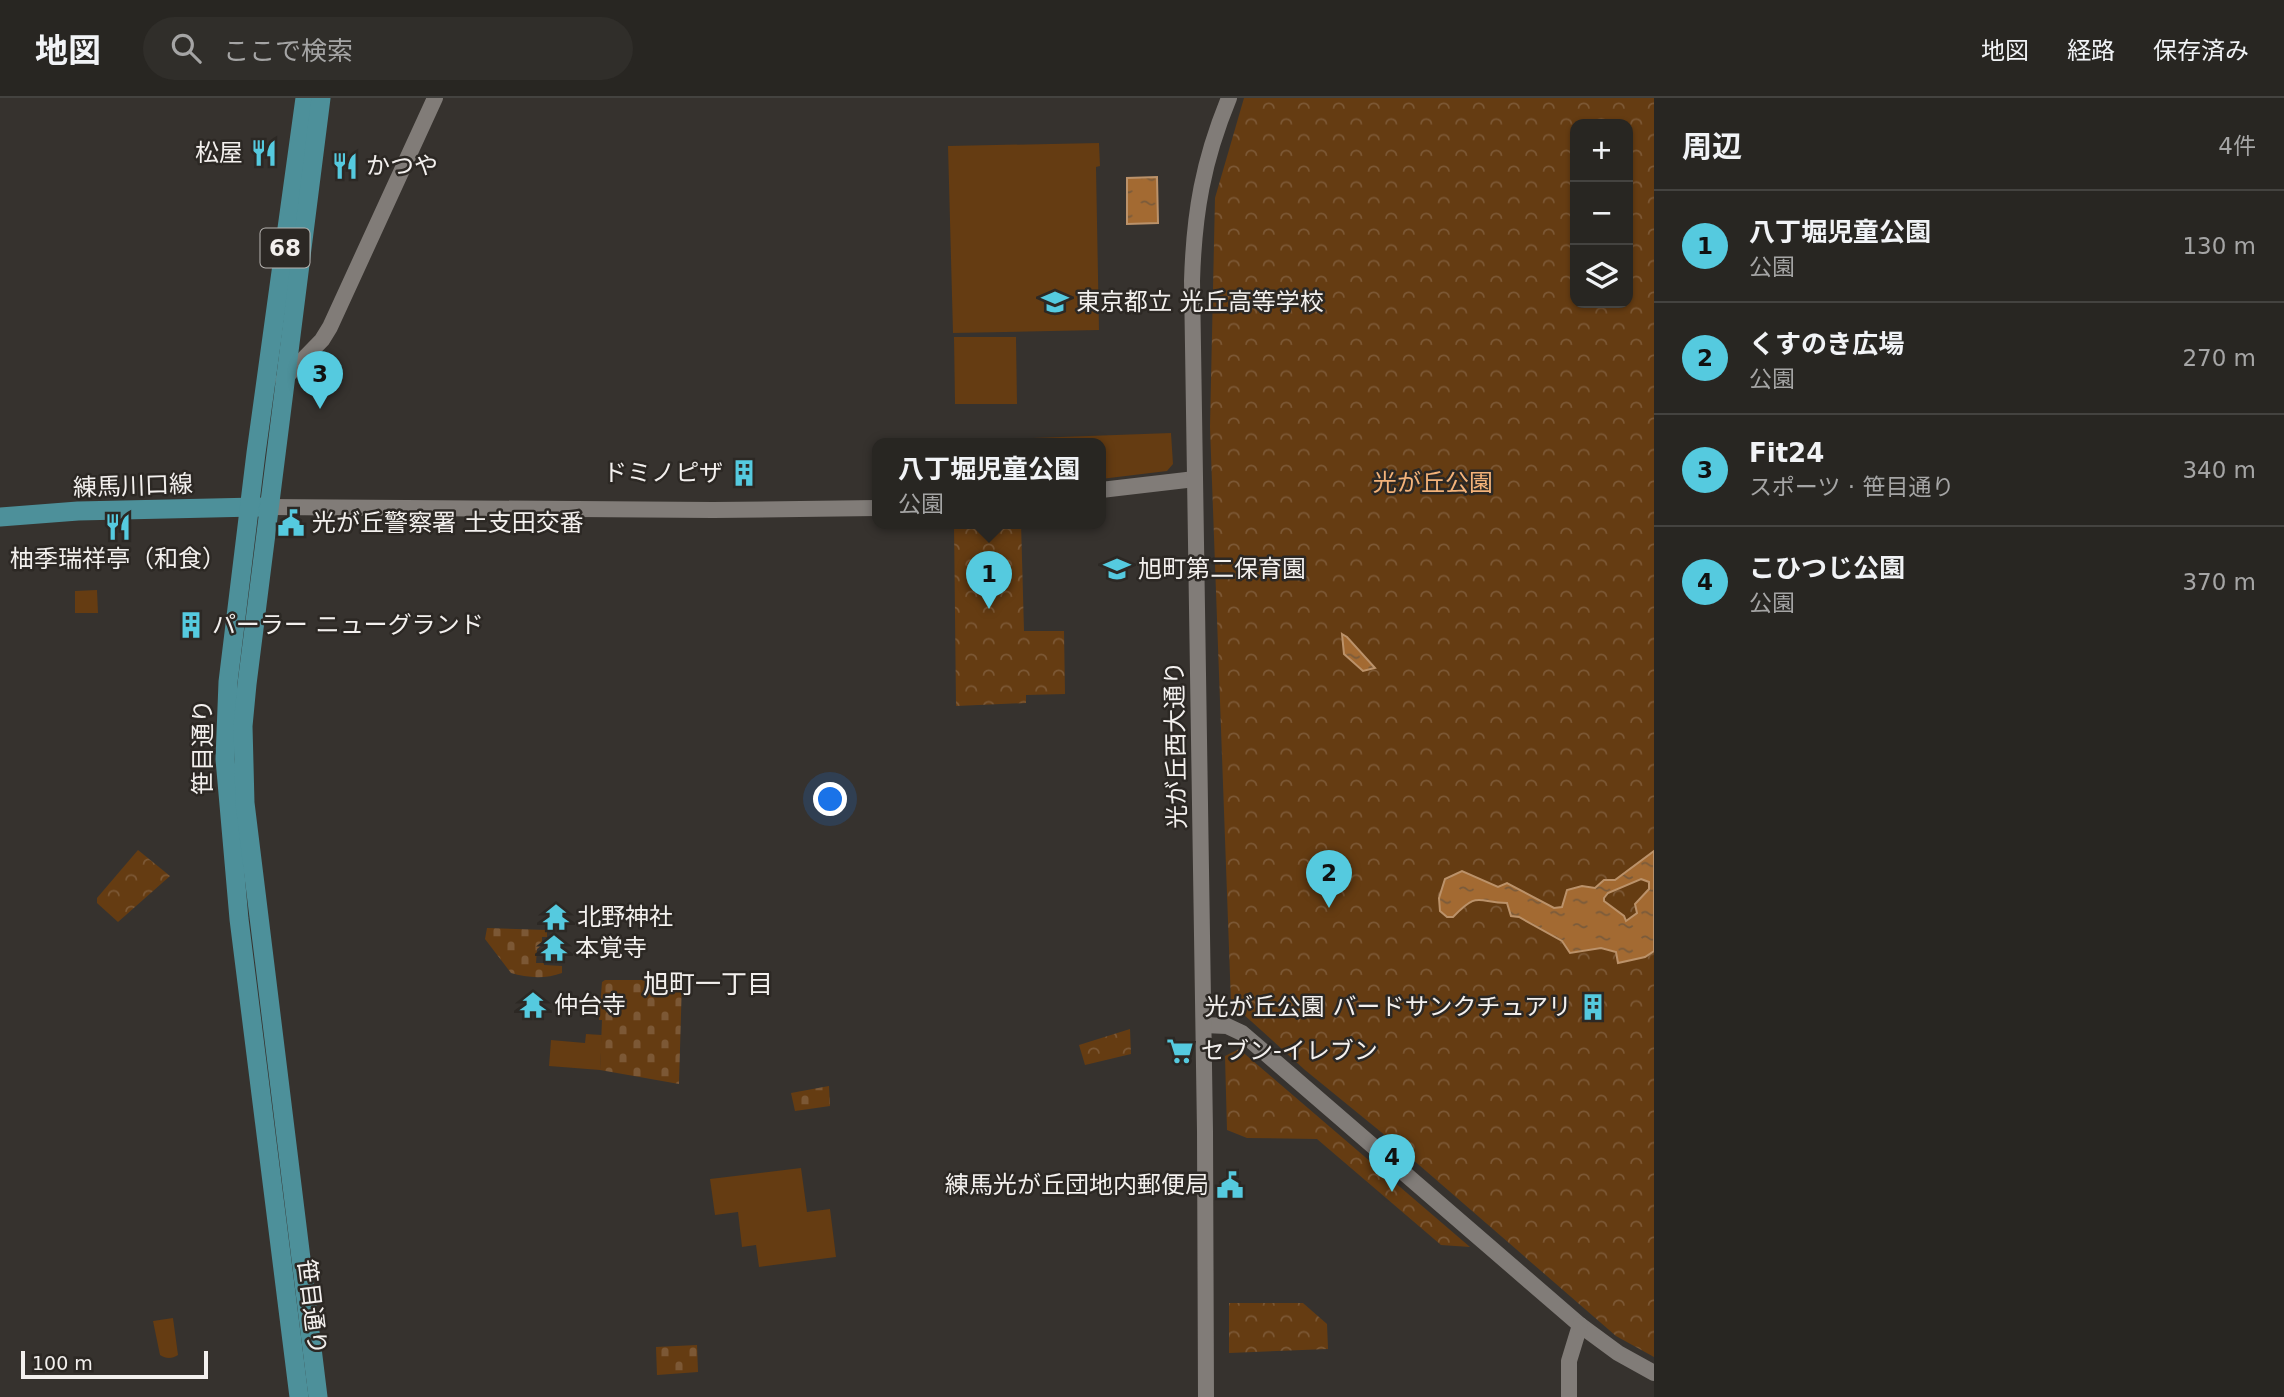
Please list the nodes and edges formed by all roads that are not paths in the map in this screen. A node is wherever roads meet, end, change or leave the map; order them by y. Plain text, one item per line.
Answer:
1 (305, 98) edge
2 (321, 98) edge
3 (435, 98) edge
4 (1229, 98) edge
5 (285, 379) junction
6 (264, 399) junction
7 (1195, 479) junction
8 (1106, 489) edge
9 (259, 507) junction
10 (872, 508) edge
11 (0, 517) edge
12 (1204, 1025) junction
13 (1580, 1325) junction
14 (1654, 1373) edge
15 (299, 1397) edge
16 (318, 1397) edge
17 (1206, 1397) edge
18 (1569, 1397) edge

1 - 6 main road, 笹目通り / 68
2 - 5 main road, 笹目通り / 68
3 - 5 street
4 - 7 street, 光が丘西大通り
5 - 6 street
5 - 9 main road, 笹目通り / 68
6 - 9 main road, 笹目通り / 68
7 - 8 street
7 - 12 street, 光が丘西大通り
9 - 10 street
9 - 11 main road, 練馬川口線
9 - 15 main road, 笹目通り
9 - 16 main road, 笹目通り
12 - 13 street
12 - 17 street, 光が丘西大通り
13 - 14 street
13 - 18 street

